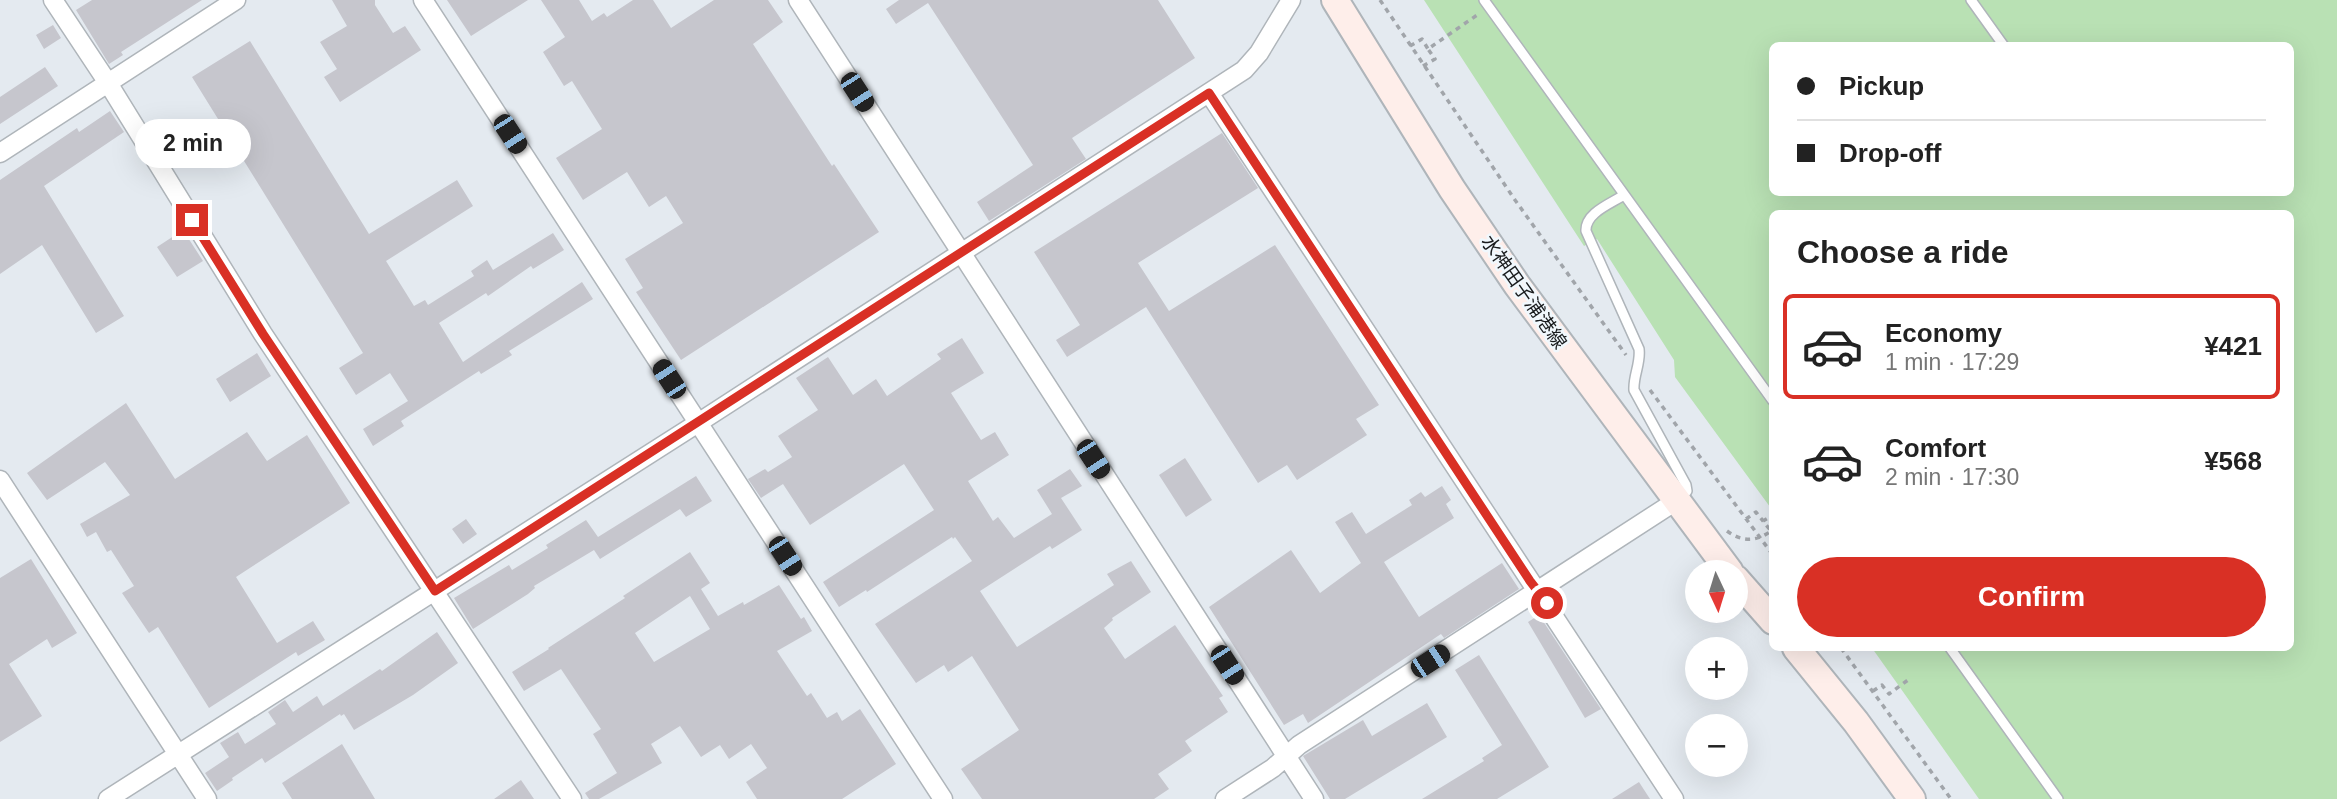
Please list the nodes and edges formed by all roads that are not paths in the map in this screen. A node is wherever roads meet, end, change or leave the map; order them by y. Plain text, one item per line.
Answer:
1 (53, 0) edge
2 (236, 0) edge
3 (422, 0) edge
4 (798, 0) edge
5 (1291, 0) edge
6 (1335, 0) edge
7 (1971, 0) edge
8 (1487, 3) edge
9 (2001, 42) edge
10 (108, 83) junction
11 (1209, 93) junction
12 (0, 153) edge
13 (1624, 195) junction
14 (960, 253) junction
15 (1769, 395) edge
16 (698, 423) junction
17 (0, 480) edge
18 (1676, 501) junction
19 (1721, 560) edge
20 (435, 591) junction
21 (1538, 591) junction
22 (1748, 593) edge
23 (1769, 616) edge
24 (1798, 651) edge
25 (1952, 651) edge
26 (178, 756) junction
27 (1287, 757) junction
28 (108, 799) edge
29 (207, 799) edge
30 (572, 799) edge
31 (943, 799) edge
32 (1225, 799) edge
33 (1314, 799) edge
34 (1674, 799) edge
35 (1912, 799) edge
36 (2058, 799) edge

1 - 10 street
2 - 10 street
3 - 16 street
4 - 14 street
5 - 11 street
6 - 18 main road, 水神田子浦港線
7 - 9 lane
8 - 13 lane
10 - 12 street
10 - 20 street
11 - 14 street
11 - 21 street
13 - 15 lane
13 - 18 lane
14 - 16 street
14 - 27 street
16 - 20 street
16 - 31 street
17 - 26 street
18 - 19 main road, 水神田子浦港線
18 - 21 street
20 - 26 street
20 - 30 street
21 - 27 street
21 - 34 street
22 - 23 main road
24 - 35 main road
25 - 36 lane
26 - 28 street
26 - 29 street
27 - 32 street
27 - 33 street

